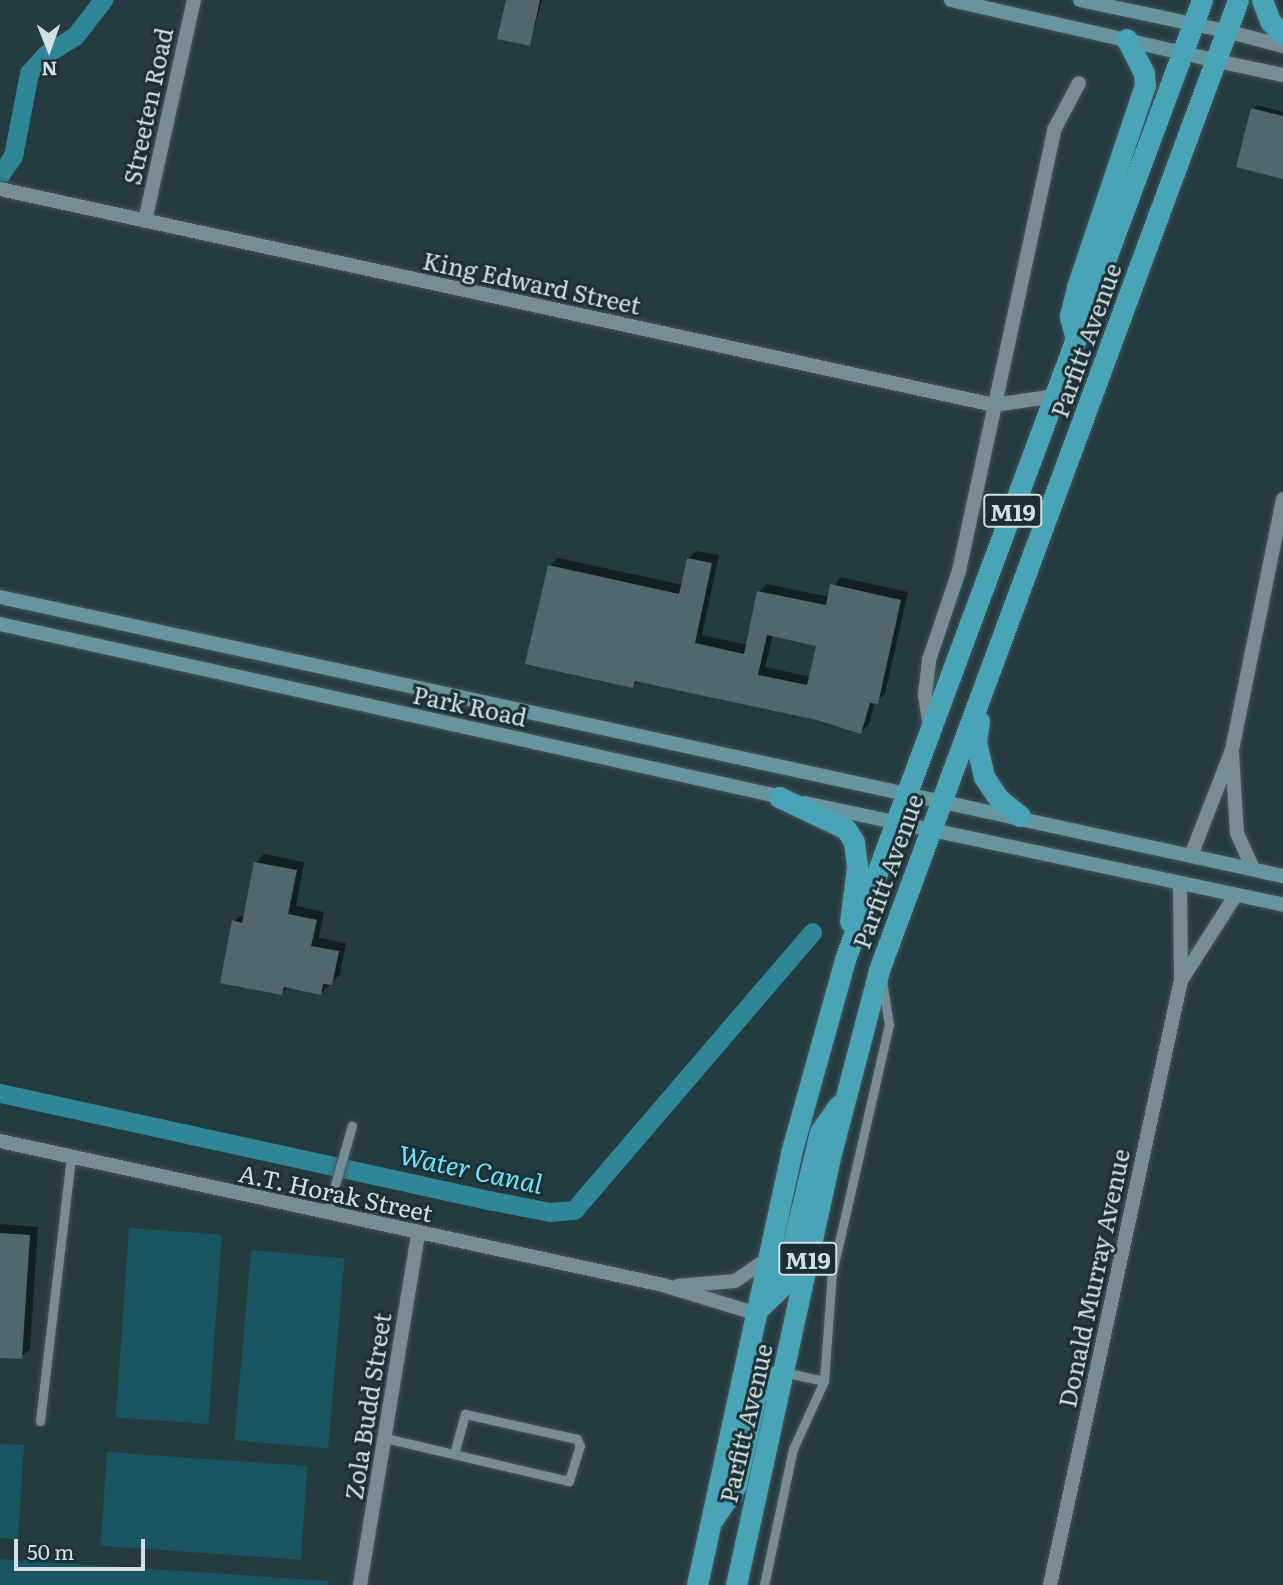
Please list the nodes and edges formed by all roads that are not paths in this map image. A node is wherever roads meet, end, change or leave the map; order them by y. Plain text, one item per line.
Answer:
1 (194, 0) edge
2 (951, 0) edge
3 (1080, 0) edge
4 (1202, 0) edge
5 (1238, 0) edge
6 (1262, 0) edge
7 (1193, 26) junction
8 (1226, 31) junction
9 (1283, 35) edge
10 (1127, 39) junction
11 (1283, 46) edge
12 (1184, 53) junction
13 (1217, 61) junction
14 (1283, 75) edge
15 (1079, 83) dead end
16 (3, 190) edge
17 (145, 221) junction
18 (1076, 341) junction
19 (1056, 396) junction
20 (994, 405) junction
21 (1283, 499) edge
22 (0, 597) edge
23 (0, 624) edge
24 (981, 694) junction
25 (930, 731) junction
26 (1232, 750) junction
27 (907, 793) junction
28 (779, 797) junction
29 (942, 800) junction
30 (1020, 816) junction
31 (896, 824) junction
32 (931, 830) junction
33 (1192, 853) junction
34 (1253, 869) junction
35 (1283, 876) edge
36 (1180, 885) junction
37 (1235, 895) junction
38 (1283, 905) edge
39 (845, 959) junction
40 (879, 970) junction
41 (1181, 980) junction
42 (845, 1098) junction
43 (351, 1128) dead end
44 (0, 1141) edge
45 (71, 1157) junction
46 (329, 1209) junction
47 (418, 1234) junction
48 (766, 1260) junction
49 (663, 1285) junction
50 (754, 1313) junction
51 (783, 1372) junction
52 (824, 1381) junction
53 (40, 1421) dead end
54 (384, 1438) junction
55 (454, 1454) junction
56 (709, 1523) junction
57 (360, 1585) edge
58 (696, 1585) edge
59 (736, 1585) edge
60 (764, 1585) edge
61 (1050, 1585) edge

1 - 17 street, Streeten Road
2 - 10 street
3 - 7 street
4 - 7 highway, M19
5 - 8 highway, M19
6 - 9 highway
7 - 8 street
7 - 12 highway, Parfitt Avenue / M19
8 - 11 street
8 - 13 highway, M19
10 - 12 street
10 - 18 highway
12 - 13 street
12 - 18 highway, Parfitt Avenue / M19
13 - 14 street
13 - 24 highway, Parfitt Avenue / M19
15 - 20 street, Parfitt Avenue
16 - 17 street, King Edward Street
17 - 20 street, King Edward Street
18 - 19 highway, Parfitt Avenue / M19
19 - 20 street, King Edward Street
19 - 25 highway, Parfitt Avenue / M19
20 - 25 street, Parfitt Avenue
21 - 26 street
22 - 27 street, Park Road
23 - 28 street, Park Road
24 - 29 highway, Parfitt Avenue / M19
24 - 30 highway
25 - 27 highway, Parfitt Avenue / M19
26 - 33 street
26 - 34 street
27 - 29 street, Park Road
27 - 31 highway, Parfitt Avenue / M19
28 - 31 street, Park Road
28 - 39 highway
29 - 30 street, Park Road
29 - 32 highway, Parfitt Avenue / M19
30 - 33 street, Park Road
31 - 32 street, Park Road
31 - 39 highway, Parfitt Avenue / M19
32 - 36 street, Park Road
32 - 40 highway, Parfitt Avenue / M19
33 - 34 street, Park Road
34 - 35 street, Park Road
36 - 37 street, Park Road
36 - 41 street, Donald Murray Avenue
37 - 38 street, Park Road
37 - 41 street, Donald Murray Avenue
39 - 48 highway, Parfitt Avenue / M19
40 - 42 highway, Parfitt Avenue / M19
40 - 52 lane
41 - 61 street, Donald Murray Avenue
42 - 50 highway
42 - 51 highway, Parfitt Avenue / M19
43 - 46 lane
44 - 45 street, A.T. Horak Street
45 - 46 street, A.T. Horak Street
45 - 53 lane
46 - 47 street, A.T. Horak Street
47 - 49 street, A.T. Horak Street
47 - 54 street, Zola Budd Street
48 - 49 street, A.T. Horak Street
48 - 50 highway, Parfitt Avenue / M19
49 - 50 street, A.T. Horak Street
50 - 56 highway, Parfitt Avenue / M19
51 - 52 lane
51 - 56 highway
51 - 59 highway, Parfitt Avenue / M19
52 - 60 lane
54 - 55 lane
54 - 57 street, Zola Budd Street
55 - 55 lane
56 - 58 highway, Parfitt Avenue / M19

